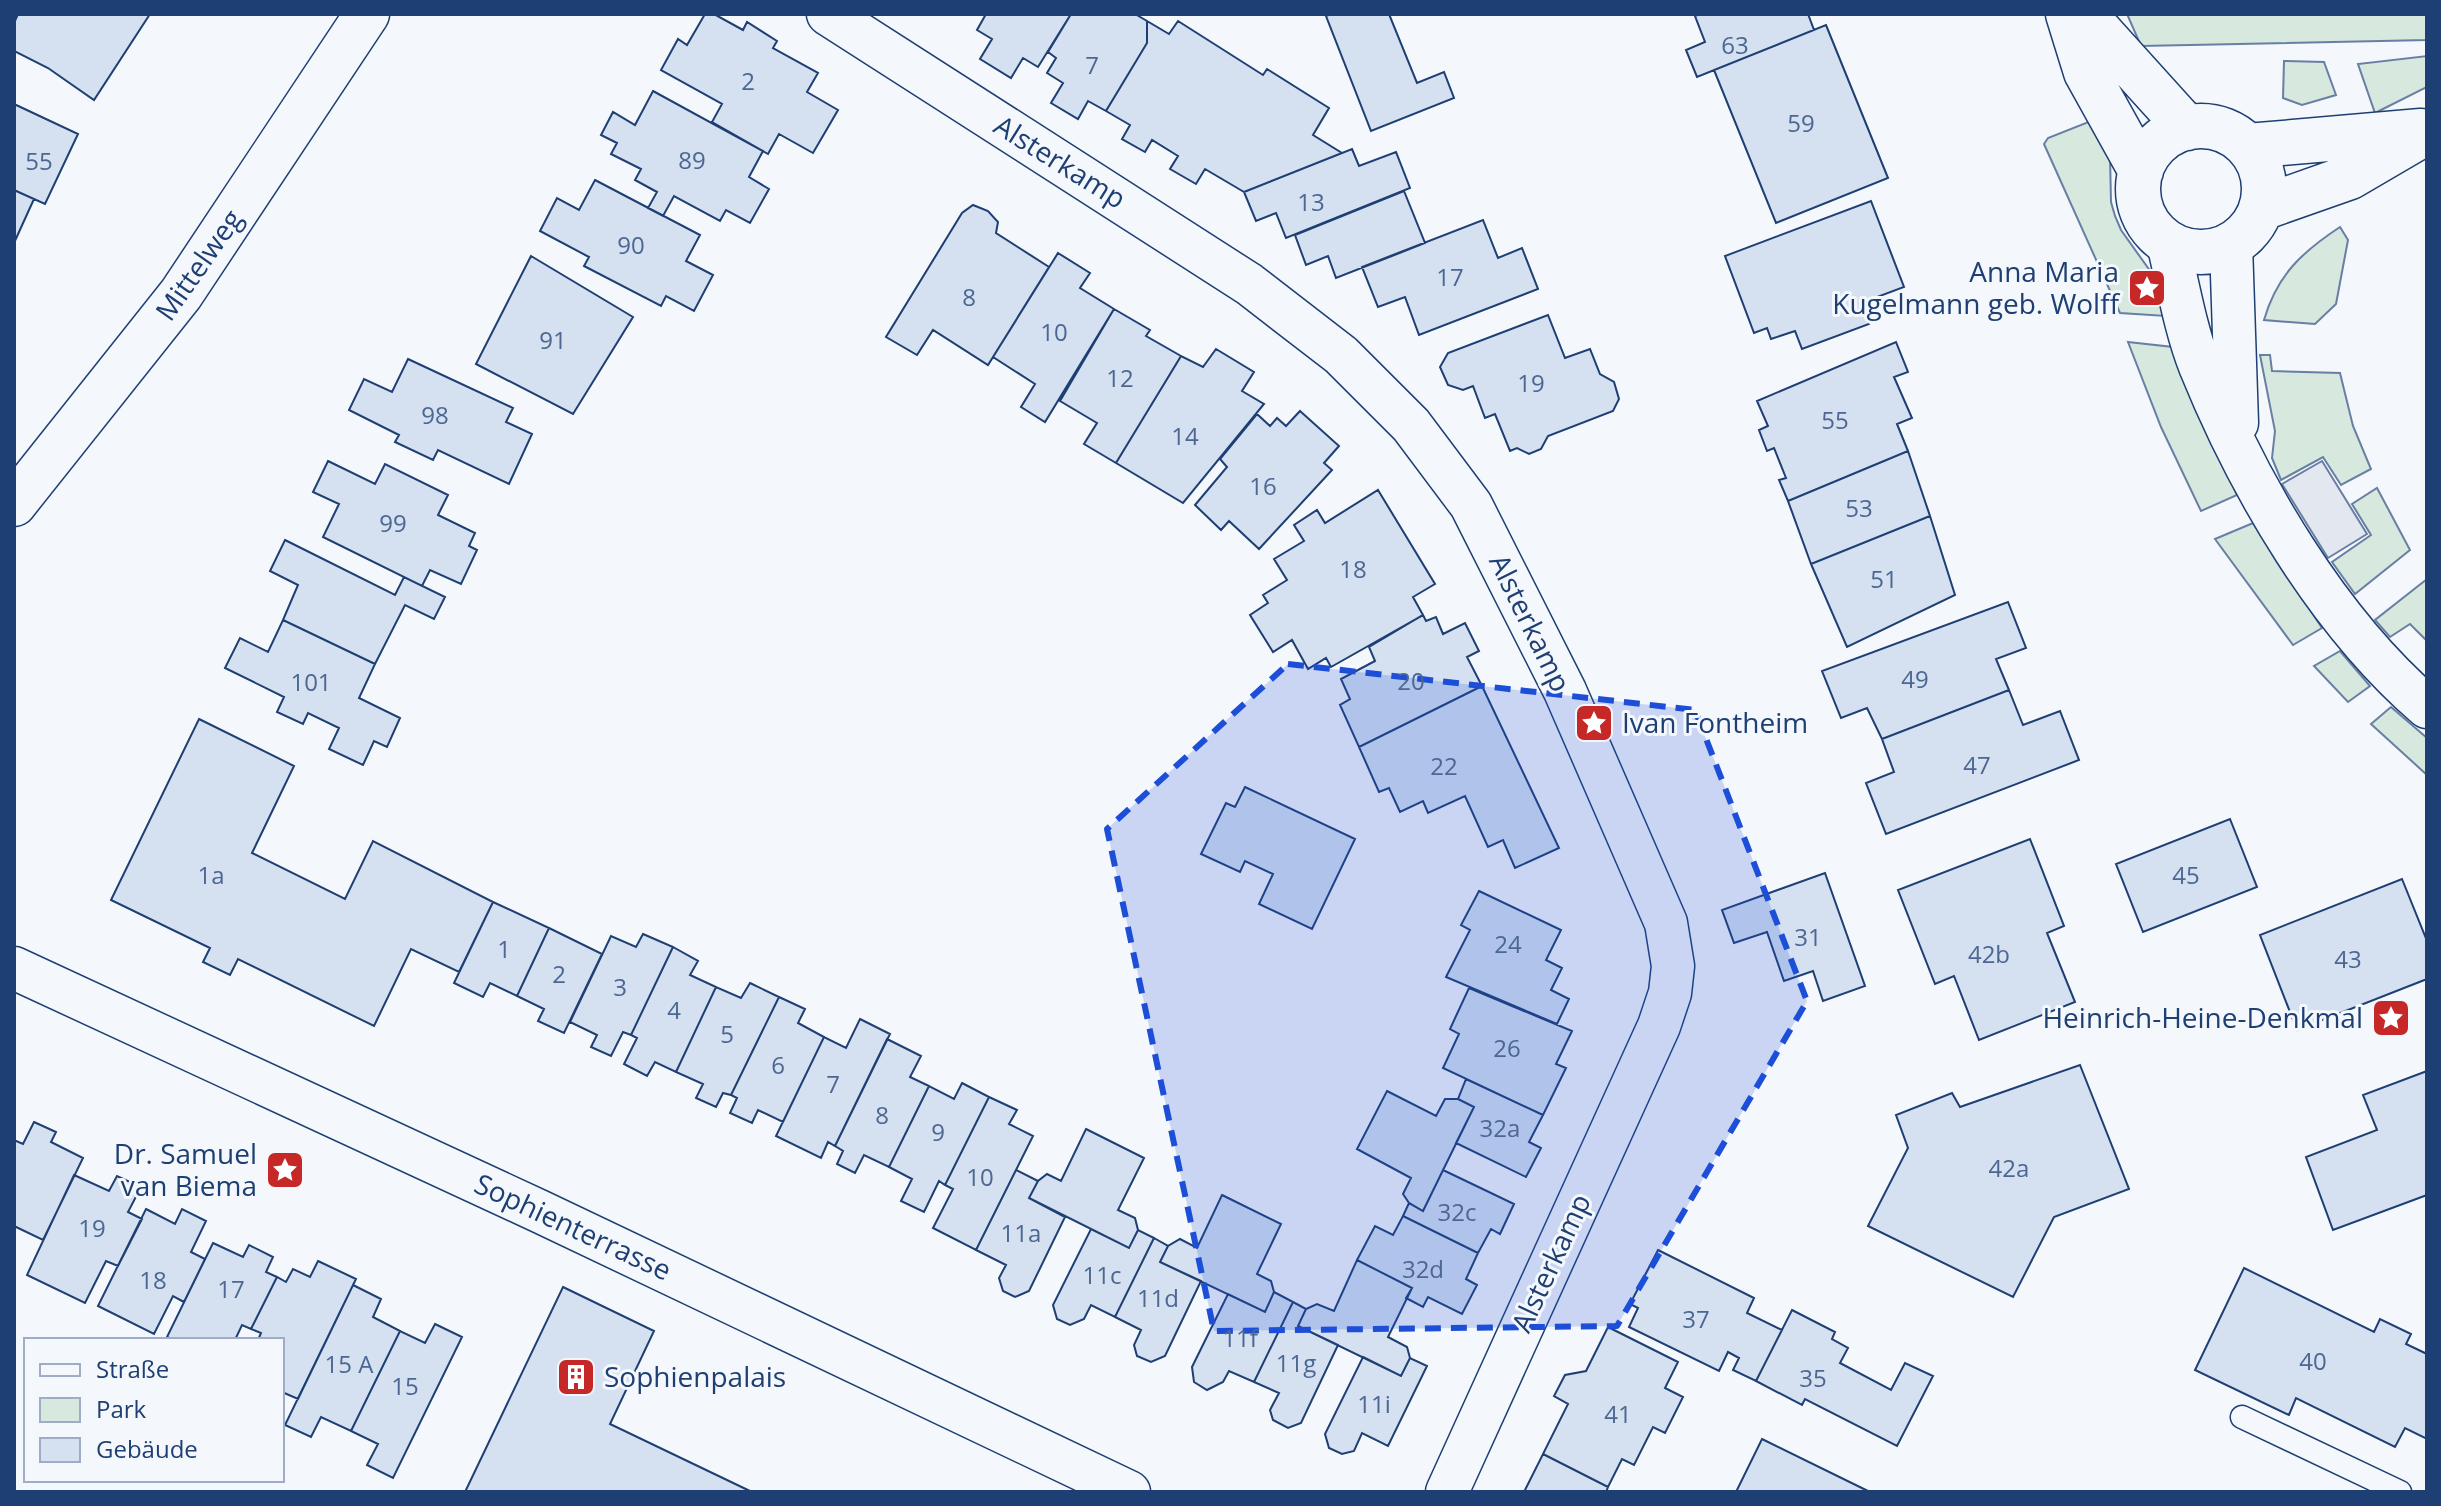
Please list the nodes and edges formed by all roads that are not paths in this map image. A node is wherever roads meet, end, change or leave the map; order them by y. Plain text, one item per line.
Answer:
1 (367, 14) edge
2 (828, 14) edge
3 (2068, 14) edge
4 (2084, 14) edge
5 (2187, 128) junction
6 (2427, 131) edge
7 (2247, 146) junction
8 (2141, 171) junction
9 (2262, 208) junction
10 (2168, 243) junction
11 (2231, 245) junction
12 (2239, 448) junction
13 (14, 504) edge
14 (2427, 707) edge
15 (14, 968) edge
16 (2242, 1417) dead end
17 (1129, 1492) edge
18 (1447, 1492) edge
19 (2400, 1492) edge

1 - 13 street, Mittelweg
2 - 18 street, Alsterkamp
3 - 8 street
4 - 5 street
5 - 7 street
5 - 8 street
6 - 7 street
6 - 9 street
7 - 9 street
8 - 10 street
9 - 11 street
10 - 11 street
10 - 12 street
11 - 12 street
12 - 14 street
15 - 17 street, Sophienterrasse
16 - 19 lane

